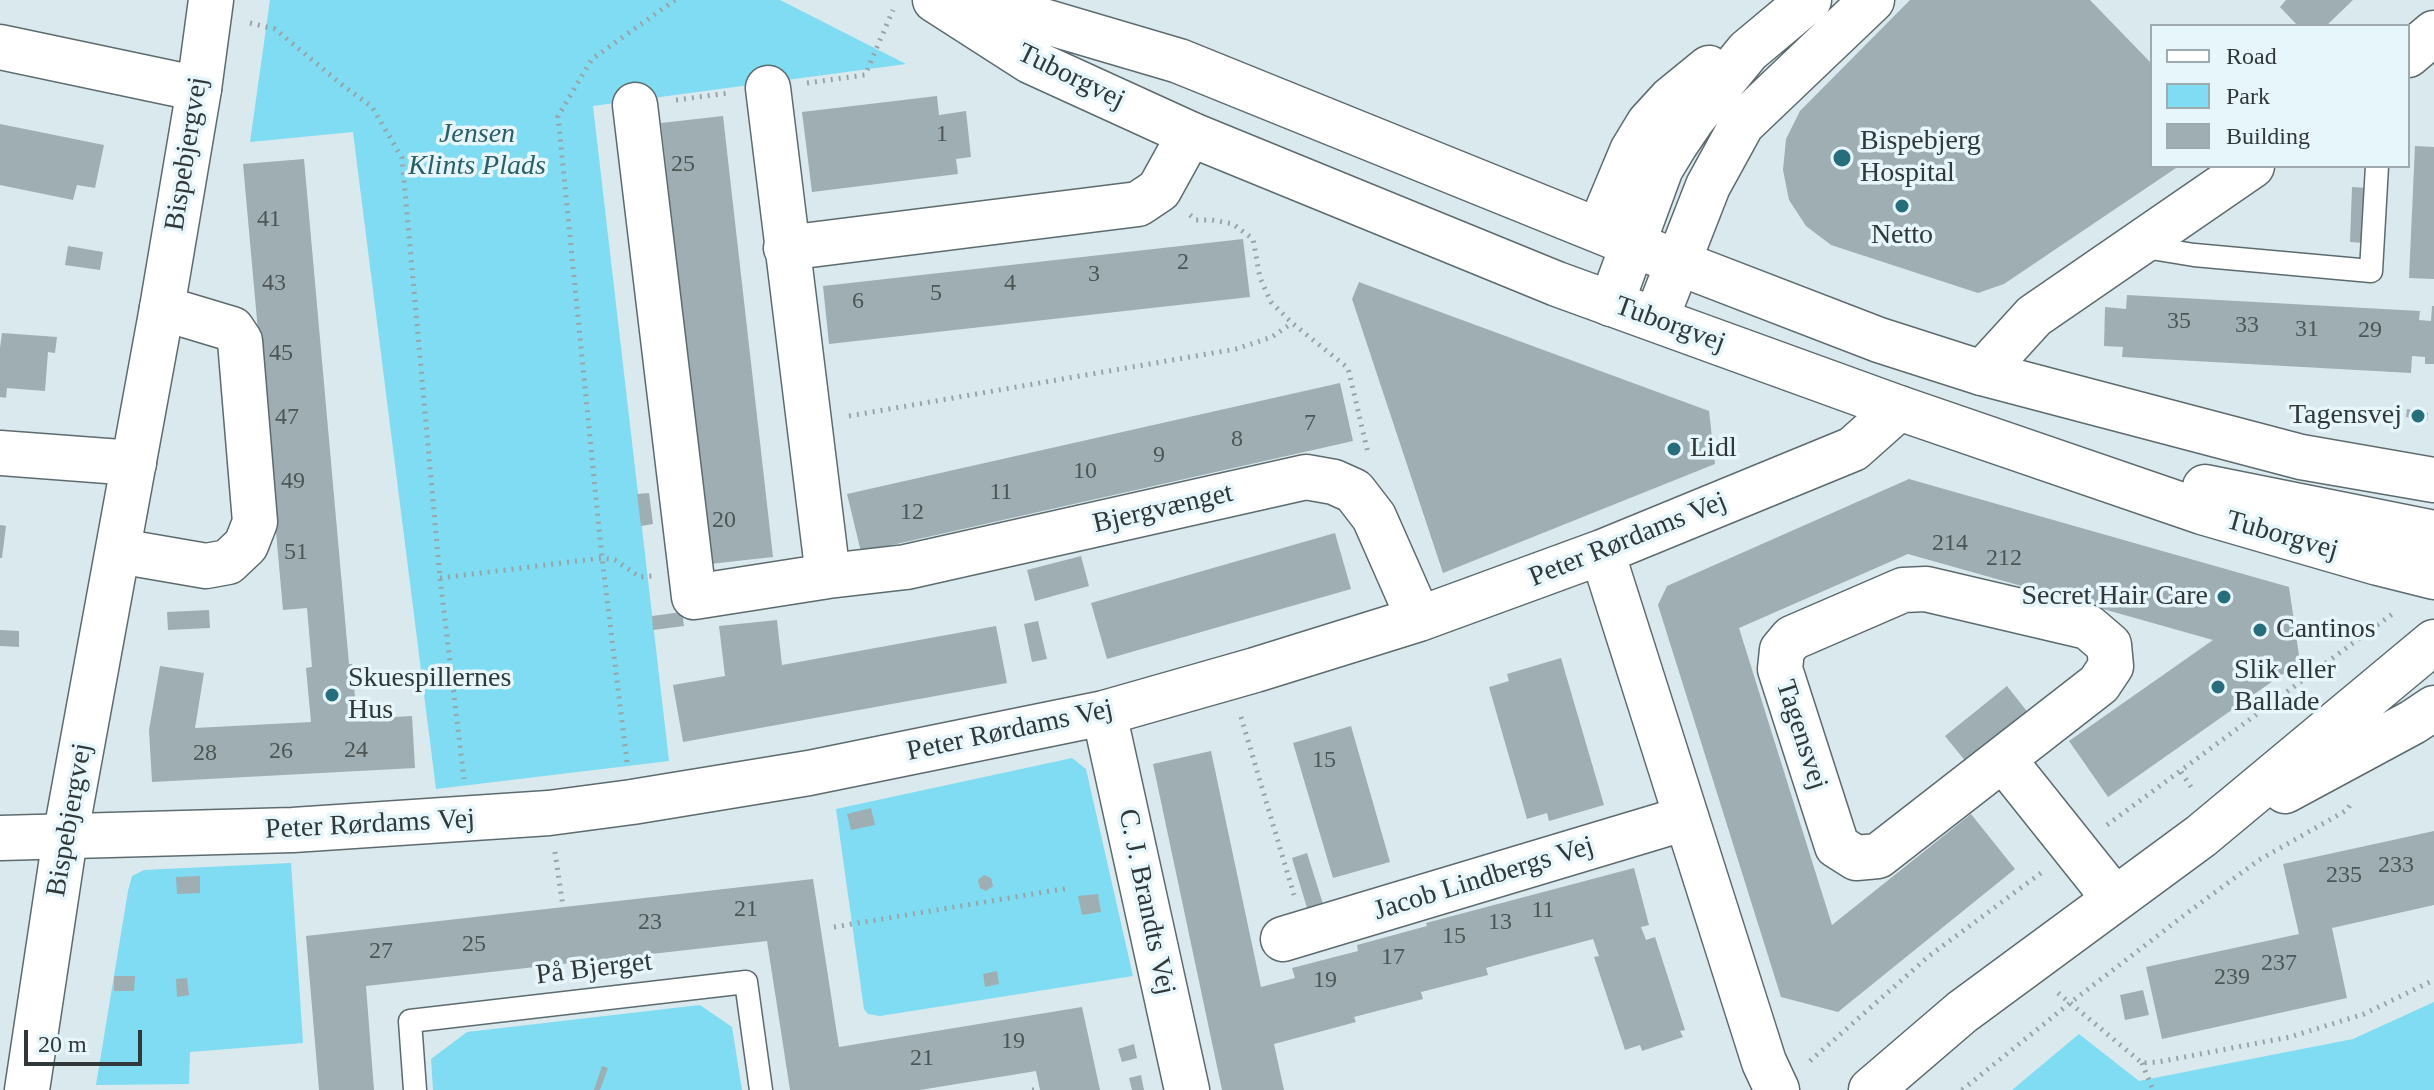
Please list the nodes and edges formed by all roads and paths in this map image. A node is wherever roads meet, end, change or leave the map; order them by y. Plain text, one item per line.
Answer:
1 (675, 0) edge
2 (935, 0) edge
3 (972, 0) edge
4 (1809, 0) edge
5 (1872, 0) edge
6 (210, 6) edge
7 (2434, 33) edge
8 (0, 47) edge
9 (2410, 53) edge
10 (768, 88) dead end
11 (199, 89) junction
12 (635, 105) dead end
13 (1190, 134) junction
14 (2249, 168) edge
15 (2377, 168) edge
16 (1159, 190) junction
17 (1616, 237) junction
18 (2134, 245) junction
19 (786, 248) junction
20 (1679, 263) junction
21 (1611, 304) junction
22 (162, 308) junction
23 (1656, 319) junction
24 (1292, 323) junction
25 (1982, 373) junction
26 (1899, 408) junction
27 (809, 423) junction
28 (0, 453) edge
29 (2029, 453) junction
30 (134, 463) junction
31 (2434, 480) edge
32 (1354, 491) junction
33 (2434, 533) edge
34 (119, 551) junction
35 (1602, 552) junction
36 (602, 558) junction
37 (828, 576) junction
38 (2434, 577) edge
39 (440, 578) junction
40 (1419, 619) junction
41 (2434, 642) edge
42 (1230, 678) junction
43 (2434, 708) edge
44 (1104, 713) junction
45 (2003, 759) junction
46 (2181, 772) dead end
47 (2191, 787) dead end
48 (2356, 797) dead end
49 (632, 802) junction
50 (549, 813) junction
51 (1686, 818) junction
52 (469, 820) junction
53 (2201, 836) junction
54 (0, 838) edge
55 (65, 838) junction
56 (1069, 888) dead end
57 (2114, 898) junction
58 (563, 907) dead end
59 (834, 927) dead end
60 (1294, 936) joint
61 (2024, 965) junction
62 (2434, 980) edge
63 (2070, 1003) junction
64 (2142, 1063) junction
65 (27, 1090) edge
66 (415, 1090) edge
67 (761, 1090) edge
68 (1187, 1090) edge
69 (1777, 1090) edge
70 (1871, 1090) edge
71 (1962, 1090) edge
72 (2153, 1090) edge

1 - 36 path
2 - 13 street, Tuborgvej
3 - 17 street, Tuborgvej
4 - 17 street
5 - 20 street
6 - 11 street, Bispebjergvej
6 - 39 path
7 - 9 street
8 - 11 street
10 - 19 street
11 - 22 street, Bispebjergvej
12 - 37 street, Bjergvænget
13 - 16 street
13 - 21 street, Tuborgvej
14 - 18 street
15 - 18 lane
16 - 19 street
16 - 24 path
17 - 20 street, Tuborgvej
17 - 21 street
18 - 25 street
19 - 27 street
20 - 23 street
20 - 25 street, Tuborgvej
21 - 23 street, Tuborgvej
22 - 30 street, Bispebjergvej
22 - 34 street
23 - 26 street, Tuborgvej
24 - 27 path
24 - 32 path
25 - 31 street, Tuborgvej
26 - 29 street, Tuborgvej
26 - 35 street, Peter Rørdams Vej
27 - 37 street
28 - 30 street
29 - 33 street
29 - 38 street, Tuborgvej
30 - 34 street, Bispebjergvej
32 - 37 street, Bjergvænget
32 - 40 street
34 - 55 street, Bispebjergvej
35 - 40 street, Peter Rørdams Vej
35 - 51 street
36 - 39 path
36 - 49 path
39 - 52 path
40 - 42 street, Peter Rørdams Vej
41 - 53 street
42 - 44 street, Peter Rørdams Vej
42 - 60 path
43 - 53 street
44 - 49 street, Peter Rørdams Vej
44 - 68 street, C. J. Brandts Vej
45 - 45 street, Tagensvej
45 - 57 street
46 - 47 path
48 - 63 path
49 - 50 street, Peter Rørdams Vej
50 - 52 street, Peter Rørdams Vej
50 - 58 path
51 - 60 street, Jacob Lindbergs Vej
51 - 69 street
52 - 55 street, Peter Rørdams Vej
53 - 57 street
54 - 55 street, Peter Rørdams Vej
55 - 65 street, Bispebjergvej
56 - 59 path
57 - 61 street
61 - 63 path
61 - 70 street
62 - 64 path
63 - 64 path
63 - 71 path
64 - 72 path
66 - 67 lane, På Bjerget

